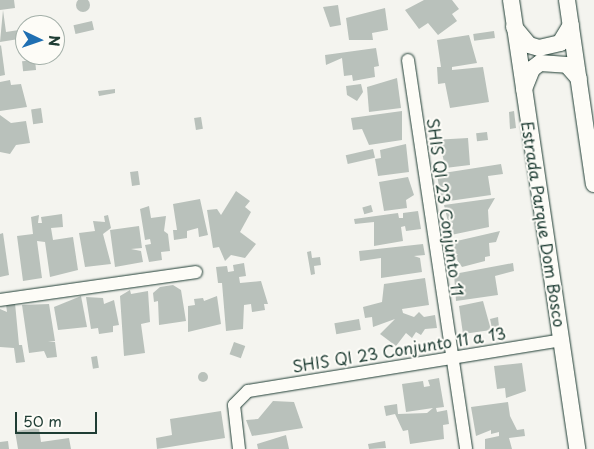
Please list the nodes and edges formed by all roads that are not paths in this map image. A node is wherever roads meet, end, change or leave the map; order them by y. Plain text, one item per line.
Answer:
1 (511, 0) edge
2 (568, 0) edge
3 (571, 25) junction
4 (514, 27) junction
5 (408, 60) dead end
6 (579, 79) junction
7 (523, 92) junction
8 (594, 184) edge
9 (196, 272) dead end
10 (0, 300) edge
11 (562, 340) junction
12 (451, 358) junction
13 (239, 449) edge
14 (466, 449) edge
15 (577, 449) edge

1 - 4 main road, Estrada Parque Dom Bosco
2 - 3 main road
3 - 4 main road
3 - 6 main road
4 - 7 main road, Estrada Parque Dom Bosco
5 - 12 street, SHIS QI 23 Conjunto 11
6 - 7 main road
6 - 8 main road
7 - 11 main road, Estrada Parque Dom Bosco
9 - 10 street
11 - 12 street, SHIS QI 23 Conjunto 11 a 13
11 - 15 main road, Estrada Parque Dom Bosco
12 - 13 street, SHIS QI 23 Conjunto 11 a 13
12 - 14 street, SHIS QI 23 Conjunto 11

